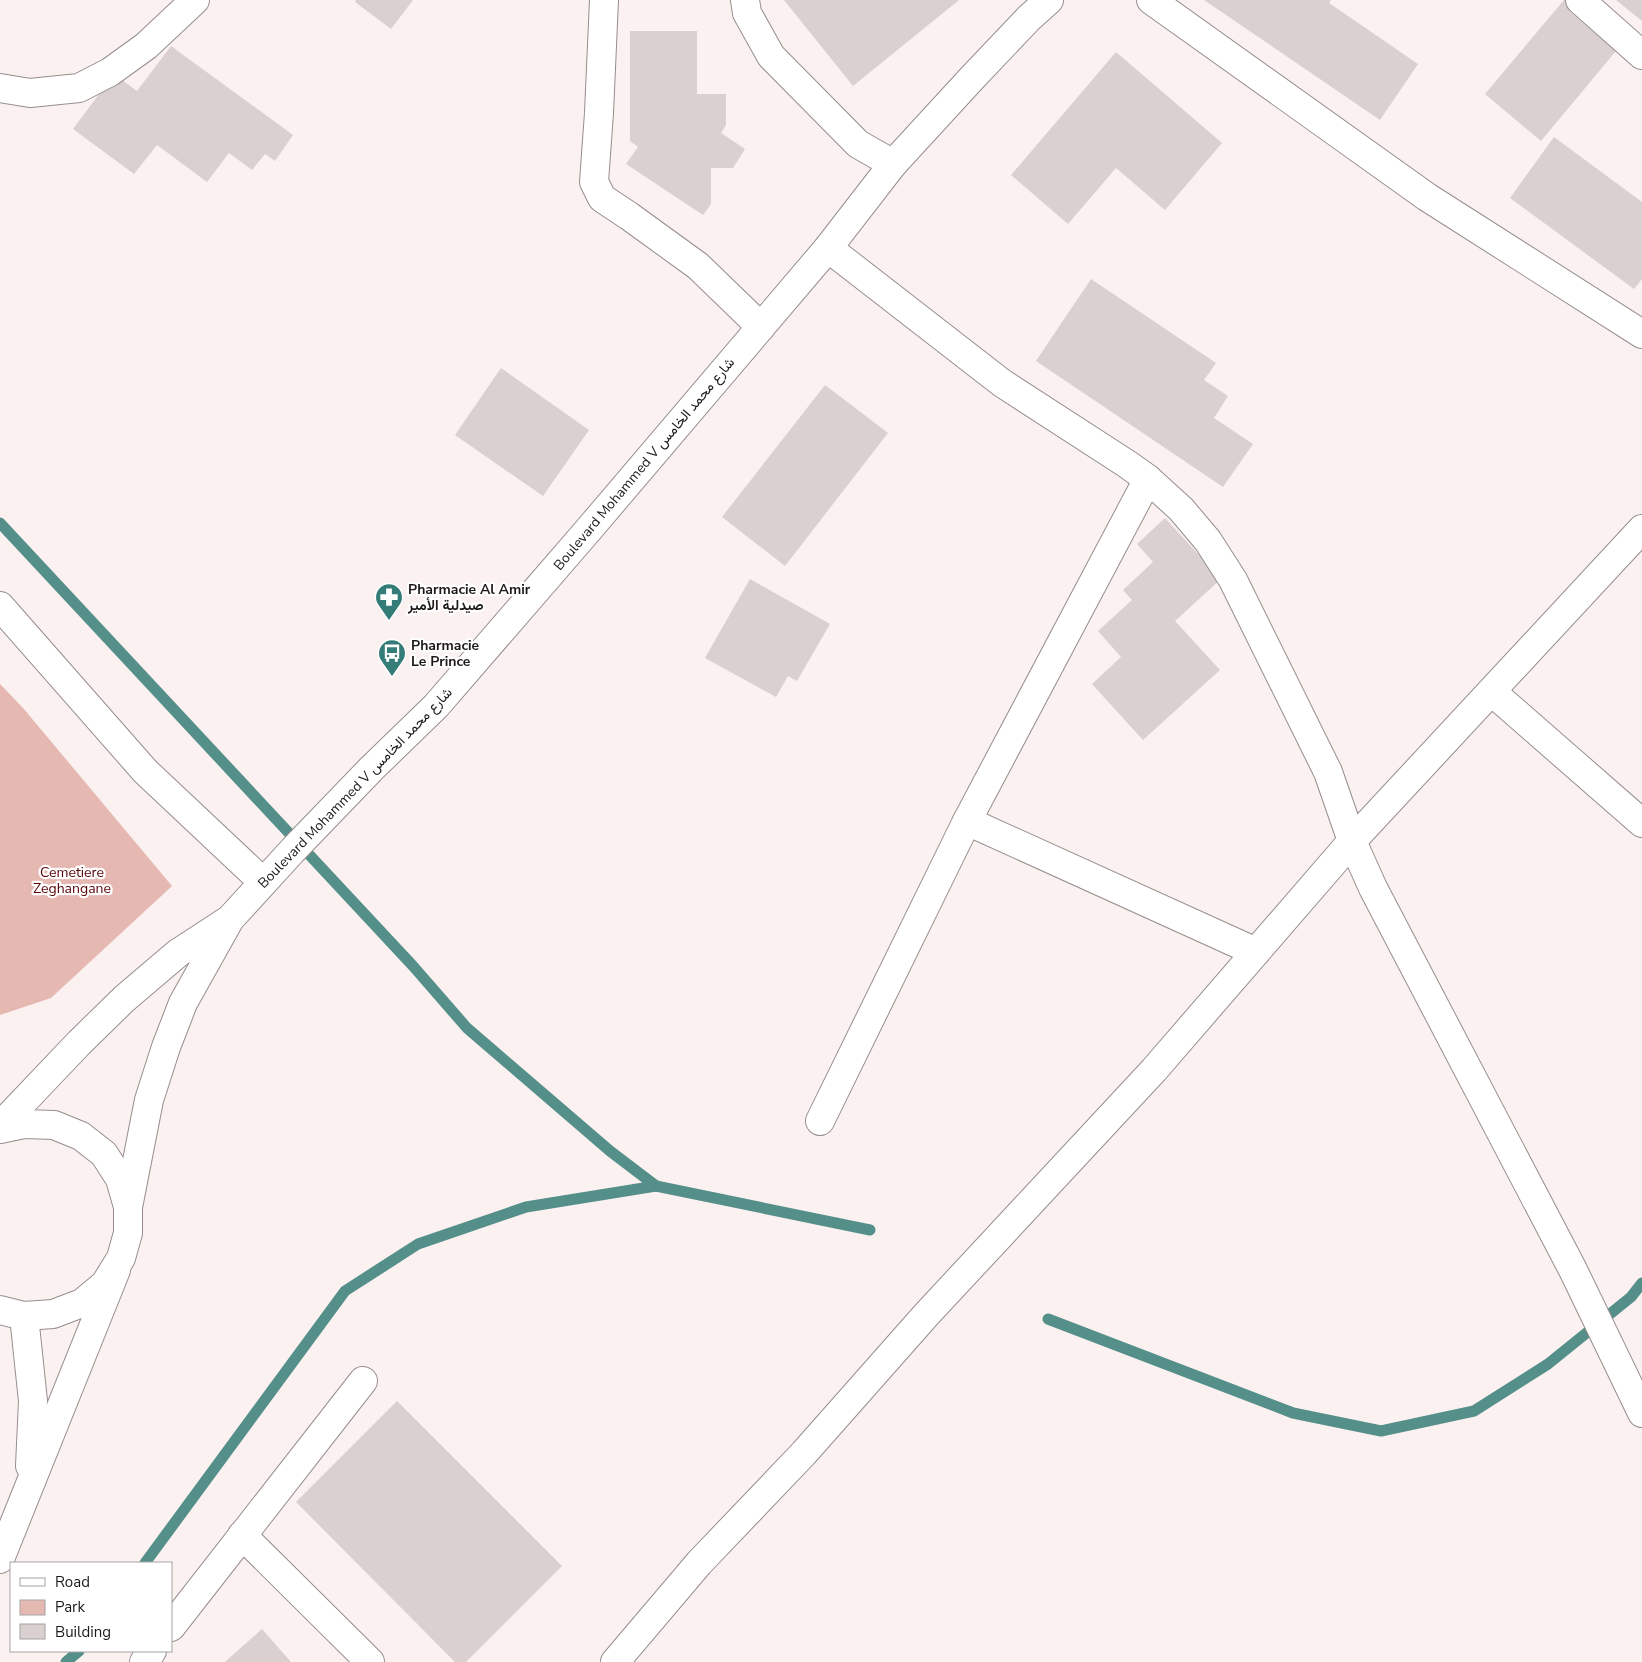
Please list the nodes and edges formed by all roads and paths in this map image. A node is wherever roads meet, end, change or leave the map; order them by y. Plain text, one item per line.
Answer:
1 (195, 0) edge
2 (604, 0) edge
3 (745, 0) edge
4 (1049, 0) edge
5 (1151, 0) edge
6 (1580, 0) edge
7 (1642, 55) edge
8 (0, 88) edge
9 (892, 164) junction
10 (828, 248) junction
11 (761, 327) junction
12 (1642, 334) edge
13 (1148, 479) junction
14 (1642, 529) edge
15 (0, 606) edge
16 (1492, 692) junction
17 (968, 821) junction
18 (1642, 823) edge
19 (1352, 841) junction
20 (263, 882) junction
21 (230, 919) junction
22 (1256, 952) junction
23 (820, 1121) dead end
24 (0, 1128) edge
25 (128, 1207) junction
26 (121, 1258) junction
27 (12, 1313) edge
28 (363, 1381) dead end
29 (1642, 1413) edge
30 (29, 1488) junction
31 (242, 1535) junction
32 (0, 1559) edge
33 (172, 1626) edge
34 (370, 1662) edge
35 (615, 1662) edge

1 - 8 street
2 - 11 street
3 - 9 street
4 - 9 street, Boulevard Mohammed V شارع محمد الخامس
5 - 12 street
6 - 7 street
9 - 10 street, Boulevard Mohammed V شارع محمد الخامس
10 - 11 street, Boulevard Mohammed V شارع محمد الخامس
10 - 13 street
11 - 20 street, Boulevard Mohammed V شارع محمد الخامس
13 - 17 street
13 - 19 street
14 - 16 street
15 - 20 street
16 - 18 street
16 - 19 street
17 - 22 street
17 - 23 street
19 - 22 street
19 - 29 street
20 - 21 street, Boulevard Mohammed V شارع محمد الخامس
21 - 24 street, Boulevard Mohammed V شارع محمد الخامس
21 - 25 street, Boulevard Mohammed V شارع محمد الخامس
22 - 35 street
24 - 25 street
25 - 26 street
26 - 27 street
26 - 30 street
27 - 30 street
28 - 31 street
30 - 32 street
31 - 33 street
31 - 34 street

